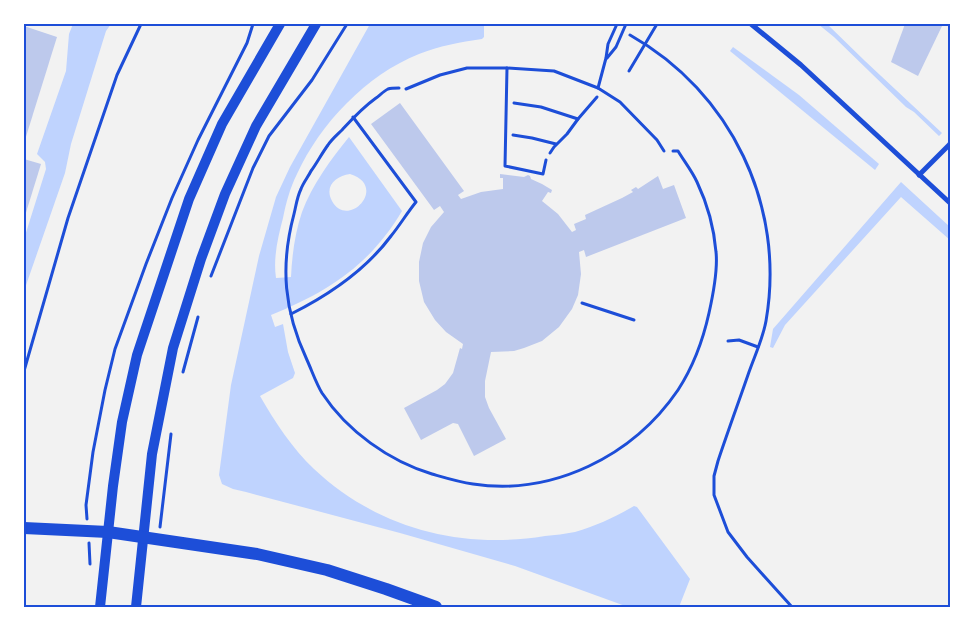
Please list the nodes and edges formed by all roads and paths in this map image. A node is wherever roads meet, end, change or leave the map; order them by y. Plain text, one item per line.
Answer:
1 (142, 24) edge
2 (280, 24) edge
3 (316, 24) edge
4 (347, 24) edge
5 (617, 24) edge
6 (626, 24) edge
7 (657, 24) edge
8 (751, 24) edge
9 (645, 43) junction
10 (606, 58) junction
11 (506, 68) junction
12 (628, 71) dead end
13 (598, 88) junction
14 (406, 89) joint
15 (506, 103) junction
16 (353, 117) junction
17 (578, 119) junction
18 (506, 134) junction
19 (950, 144) edge
20 (664, 151) joint
21 (546, 160) dead end
22 (919, 175) junction
23 (950, 203) edge
24 (209, 281) dead end
25 (582, 303) dead end
26 (200, 308) dead end
27 (290, 312) junction
28 (634, 320) dead end
29 (728, 341) dead end
30 (758, 348) junction
31 (24, 371) edge
32 (182, 375) dead end
33 (171, 432) dead end
34 (24, 528) edge
35 (108, 532) junction
36 (144, 537) junction
37 (158, 539) junction
38 (100, 607) edge
39 (136, 607) edge
40 (436, 607) edge
41 (792, 607) edge

1 - 31 path
2 - 35 main road
3 - 36 main road
4 - 24 path
5 - 10 lane
6 - 10 lane
7 - 9 path
8 - 22 street
9 - 12 path
9 - 30 path
10 - 13 lane
11 - 13 lane
11 - 14 lane
11 - 15 lane
13 - 17 path
13 - 20 lane
14 - 16 path
15 - 17 path
15 - 18 lane
16 - 27 path
16 - 27 path
17 - 18 path
18 - 21 lane
19 - 22 street
20 - 27 path
22 - 23 street
25 - 28 lane
26 - 32 path
29 - 30 path
30 - 41 path
33 - 37 path
34 - 35 highway
35 - 36 highway
35 - 38 main road
36 - 37 highway
36 - 39 main road
37 - 40 highway

